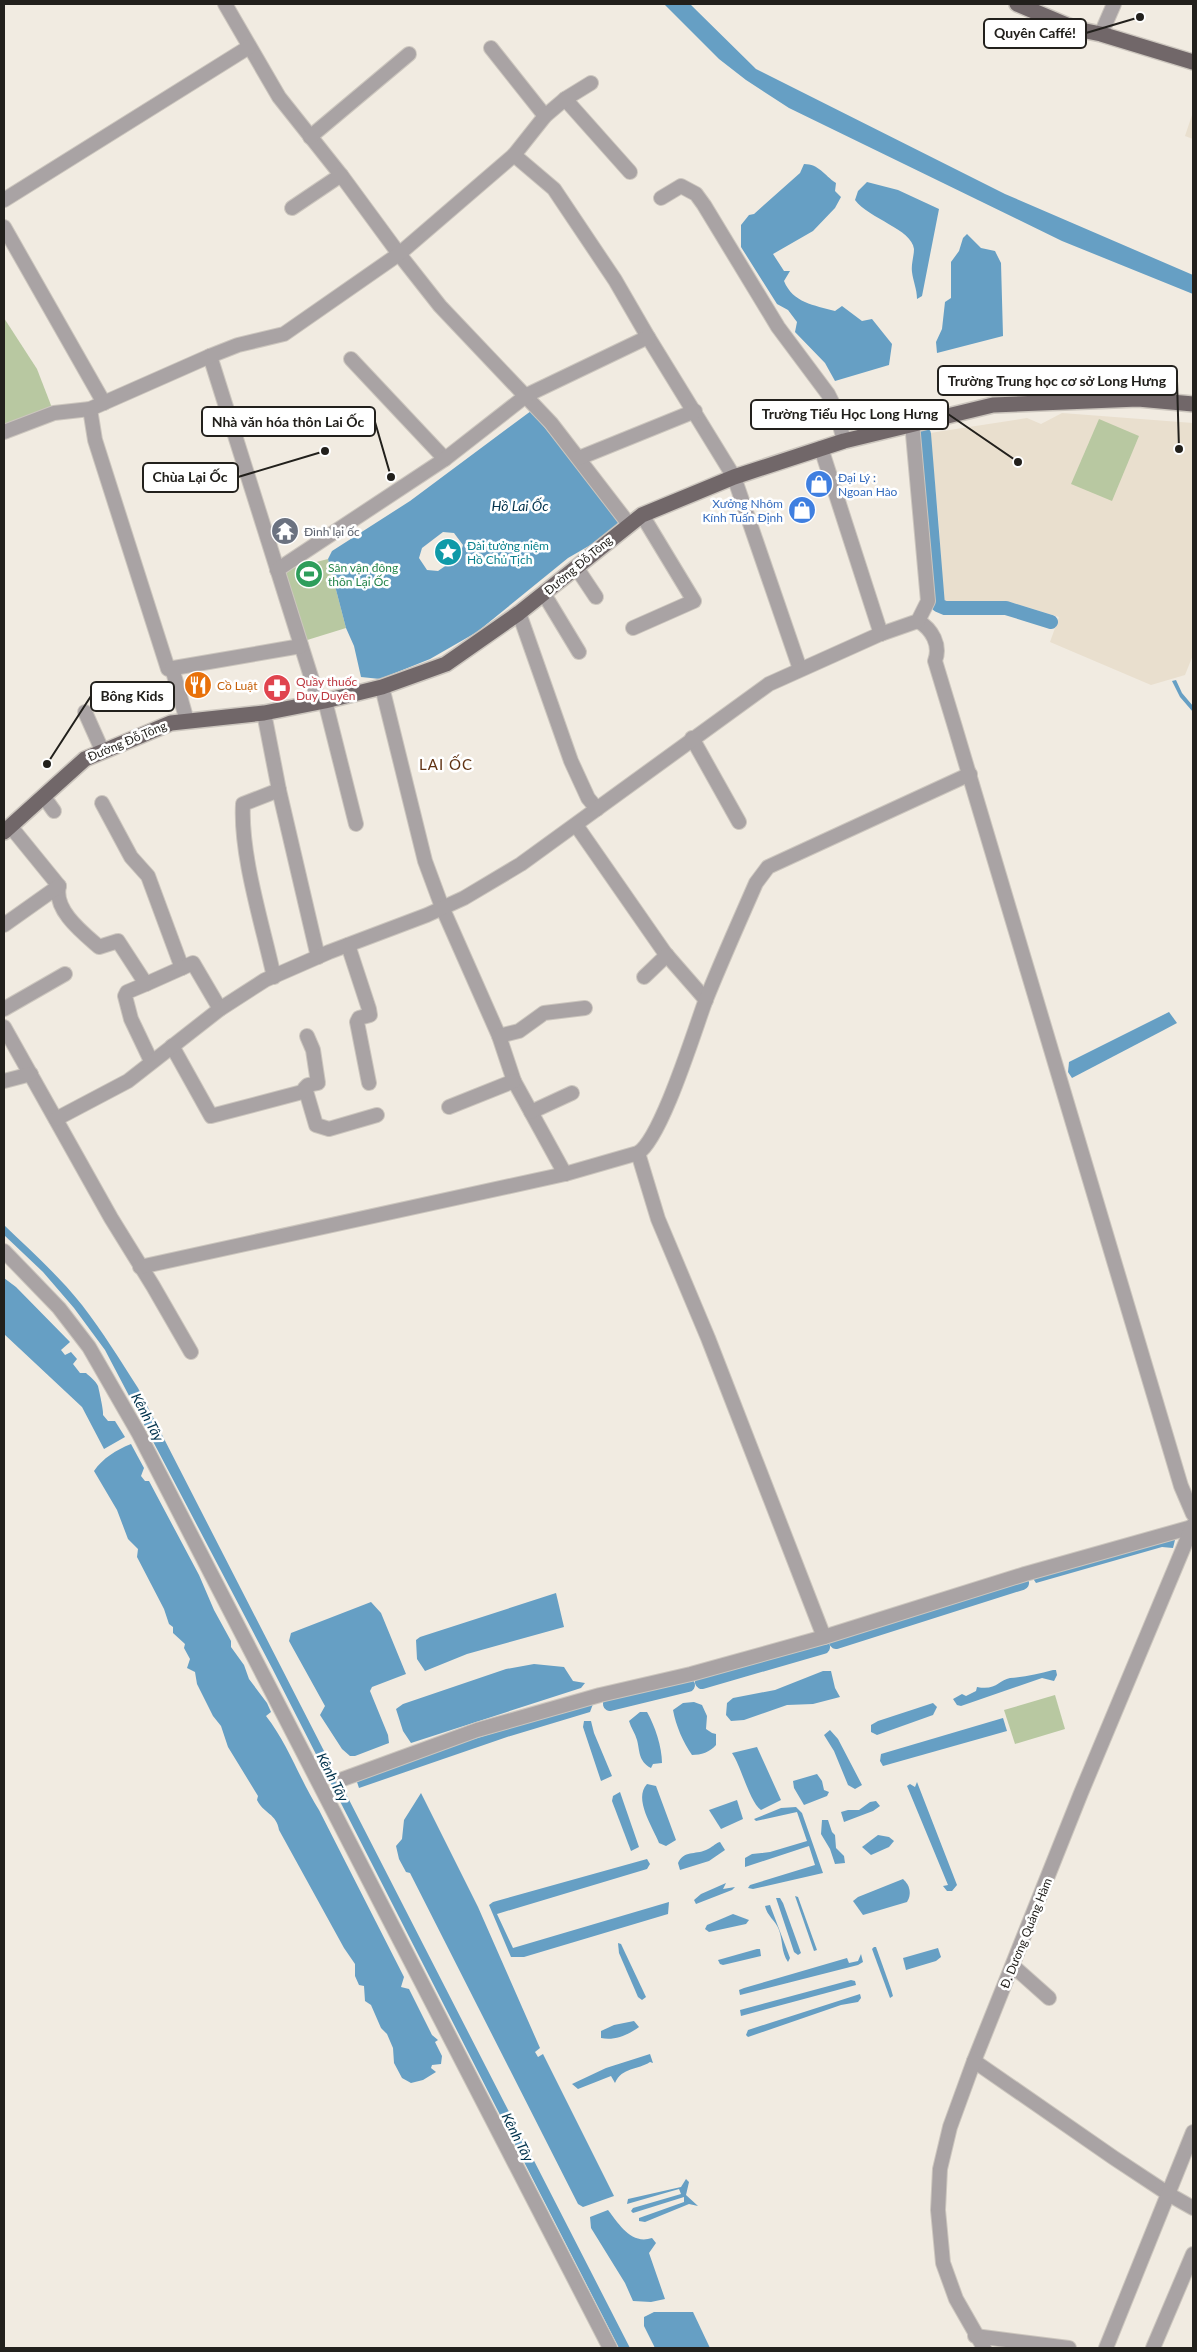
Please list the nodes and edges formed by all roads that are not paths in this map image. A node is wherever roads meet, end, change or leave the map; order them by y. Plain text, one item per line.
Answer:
1 (224, 4) edge
2 (1018, 4) edge
3 (1114, 4) edge
4 (1101, 34) junction
5 (249, 47) junction
6 (491, 48) dead end
7 (409, 54) dead end
8 (1193, 62) edge
9 (591, 83) dead end
10 (565, 100) junction
11 (545, 116) junction
12 (310, 137) junction
13 (514, 155) junction
14 (630, 172) dead end
15 (341, 175) junction
16 (661, 198) dead end
17 (4, 200) edge
18 (292, 208) dead end
19 (4, 227) edge
20 (399, 254) junction
21 (648, 337) junction
22 (210, 356) junction
23 (351, 359) dead end
24 (526, 395) junction
25 (104, 402) junction
26 (1193, 404) edge
27 (90, 409) junction
28 (695, 411) junction
29 (912, 423) junction
30 (4, 432) edge
31 (844, 441) junction
32 (821, 448) junction
33 (579, 458) junction
34 (445, 459) junction
35 (734, 477) junction
36 (642, 515) junction
37 (628, 524) junction
38 (576, 567) junction
39 (276, 570) junction
40 (544, 594) junction
41 (596, 597) dead end
42 (519, 613) junction
43 (918, 621) junction
44 (634, 628) dead end
45 (881, 634) junction
46 (301, 646) junction
47 (579, 652) dead end
48 (172, 668) junction
49 (800, 669) junction
50 (382, 687) junction
51 (322, 702) junction
52 (85, 712) dead end
53 (264, 713) junction
54 (187, 720) junction
55 (692, 738) junction
56 (102, 750) junction
57 (970, 774) junction
58 (278, 790) junction
59 (44, 797) junction
60 (102, 803) dead end
61 (597, 809) junction
62 (54, 811) dead end
63 (739, 822) dead end
64 (356, 824) dead end
65 (576, 825) junction
66 (7, 830) edge
67 (59, 886) junction
68 (442, 907) junction
69 (4, 925) edge
70 (348, 945) junction
71 (667, 955) junction
72 (318, 957) junction
73 (182, 968) junction
74 (65, 974) dead end
75 (274, 977) junction
76 (644, 977) dead end
77 (146, 984) junction
78 (706, 1000) junction
79 (585, 1008) dead end
80 (4, 1009) edge
81 (220, 1009) junction
82 (4, 1027) edge
83 (307, 1036) dead end
84 (499, 1036) junction
85 (172, 1046) junction
86 (150, 1061) junction
87 (31, 1074) junction
88 (4, 1081) edge
89 (514, 1081) junction
90 (369, 1083) dead end
91 (306, 1092) junction
92 (572, 1093) dead end
93 (449, 1106) dead end
94 (531, 1112) junction
95 (377, 1114) dead end
96 (56, 1119) junction
97 (638, 1153) junction
98 (565, 1174) junction
99 (4, 1251) edge
100 (140, 1267) junction
101 (190, 1352) dead end
102 (1193, 1522) edge
103 (1188, 1547) edge
104 (824, 1637) junction
105 (343, 1779) dead end
106 (1013, 1966) junction
107 (1049, 1998) dead end
108 (974, 2061) junction
109 (1193, 2132) edge
110 (1170, 2195) junction
111 (1193, 2208) edge
112 (1193, 2254) edge
113 (975, 2336) junction
114 (610, 2348) edge
115 (984, 2348) edge
116 (1069, 2348) edge
117 (1106, 2348) edge
118 (1153, 2348) edge

1 - 5 street
2 - 4 main road
3 - 4 street
4 - 8 main road
5 - 12 street
5 - 17 street
6 - 11 street
7 - 12 street
9 - 10 street
10 - 11 street
10 - 14 street
11 - 13 street
12 - 15 street
13 - 20 street
13 - 21 street
15 - 18 street
15 - 20 street
16 - 31 street
19 - 25 street
20 - 22 street
20 - 24 street
21 - 24 street
21 - 28 street
22 - 25 street
22 - 39 street
23 - 34 street
24 - 33 street
24 - 34 street
25 - 27 street
26 - 29 main road, Đường Đỗ Tông
27 - 30 street
27 - 48 street
28 - 33 street
28 - 35 street
29 - 31 main road, Đường Đỗ Tông
29 - 43 street
31 - 32 main road, Đường Đỗ Tông
32 - 35 main road, Đường Đỗ Tông
32 - 45 street
33 - 37 street
34 - 39 street
35 - 36 main road, Đường Đỗ Tông
35 - 49 street
36 - 37 main road, Đường Đỗ Tông
36 - 44 street
37 - 38 main road, Đường Đỗ Tông
38 - 40 main road, Đường Đỗ Tông
38 - 41 street
39 - 46 street
40 - 42 main road, Đường Đỗ Tông
40 - 47 street
42 - 50 main road, Đường Đỗ Tông
42 - 61 street
43 - 45 street
43 - 57 street
45 - 49 street
46 - 48 street
46 - 51 street
48 - 54 street
49 - 55 street
50 - 51 main road, Đường Đỗ Tông
50 - 68 street
51 - 53 main road, Đường Đỗ Tông
51 - 64 street
52 - 56 street
53 - 54 main road, Đường Đỗ Tông
53 - 58 street
54 - 56 main road, Đường Đỗ Tông
55 - 61 street
55 - 63 street
56 - 59 main road, Đường Đỗ Tông
57 - 78 street
57 - 102 street
58 - 72 street
58 - 75 street
59 - 62 street
59 - 66 main road, Đường Đỗ Tông
60 - 73 street
61 - 65 street
65 - 68 street
65 - 71 street
66 - 67 street
67 - 69 street
67 - 77 street
68 - 70 street
68 - 84 street
70 - 72 street
70 - 90 street
71 - 76 street
71 - 78 street
72 - 75 street
73 - 77 street
73 - 81 street
74 - 80 street
75 - 81 street
77 - 86 street
78 - 97 street
79 - 84 street
81 - 85 street
82 - 87 street
83 - 91 street
84 - 89 street
85 - 86 street
85 - 91 street
86 - 96 street
87 - 88 street
87 - 96 street
89 - 93 street
89 - 94 street
91 - 95 street
92 - 94 street
94 - 98 street
96 - 100 street
97 - 98 street
97 - 104 street
98 - 100 street
99 - 114 street
100 - 101 street
102 - 103 street, Đ. Dương Quảng Hàm
102 - 104 street
103 - 106 street, Đ. Dương Quảng Hàm
104 - 105 street
106 - 107 street
106 - 108 street, Đ. Dương Quảng Hàm
108 - 110 street
108 - 113 street, Đ. Dương Quảng Hàm
109 - 110 street
110 - 111 street
110 - 117 street
112 - 118 street
113 - 115 street, Đ. Dương Quảng Hàm
113 - 116 street

